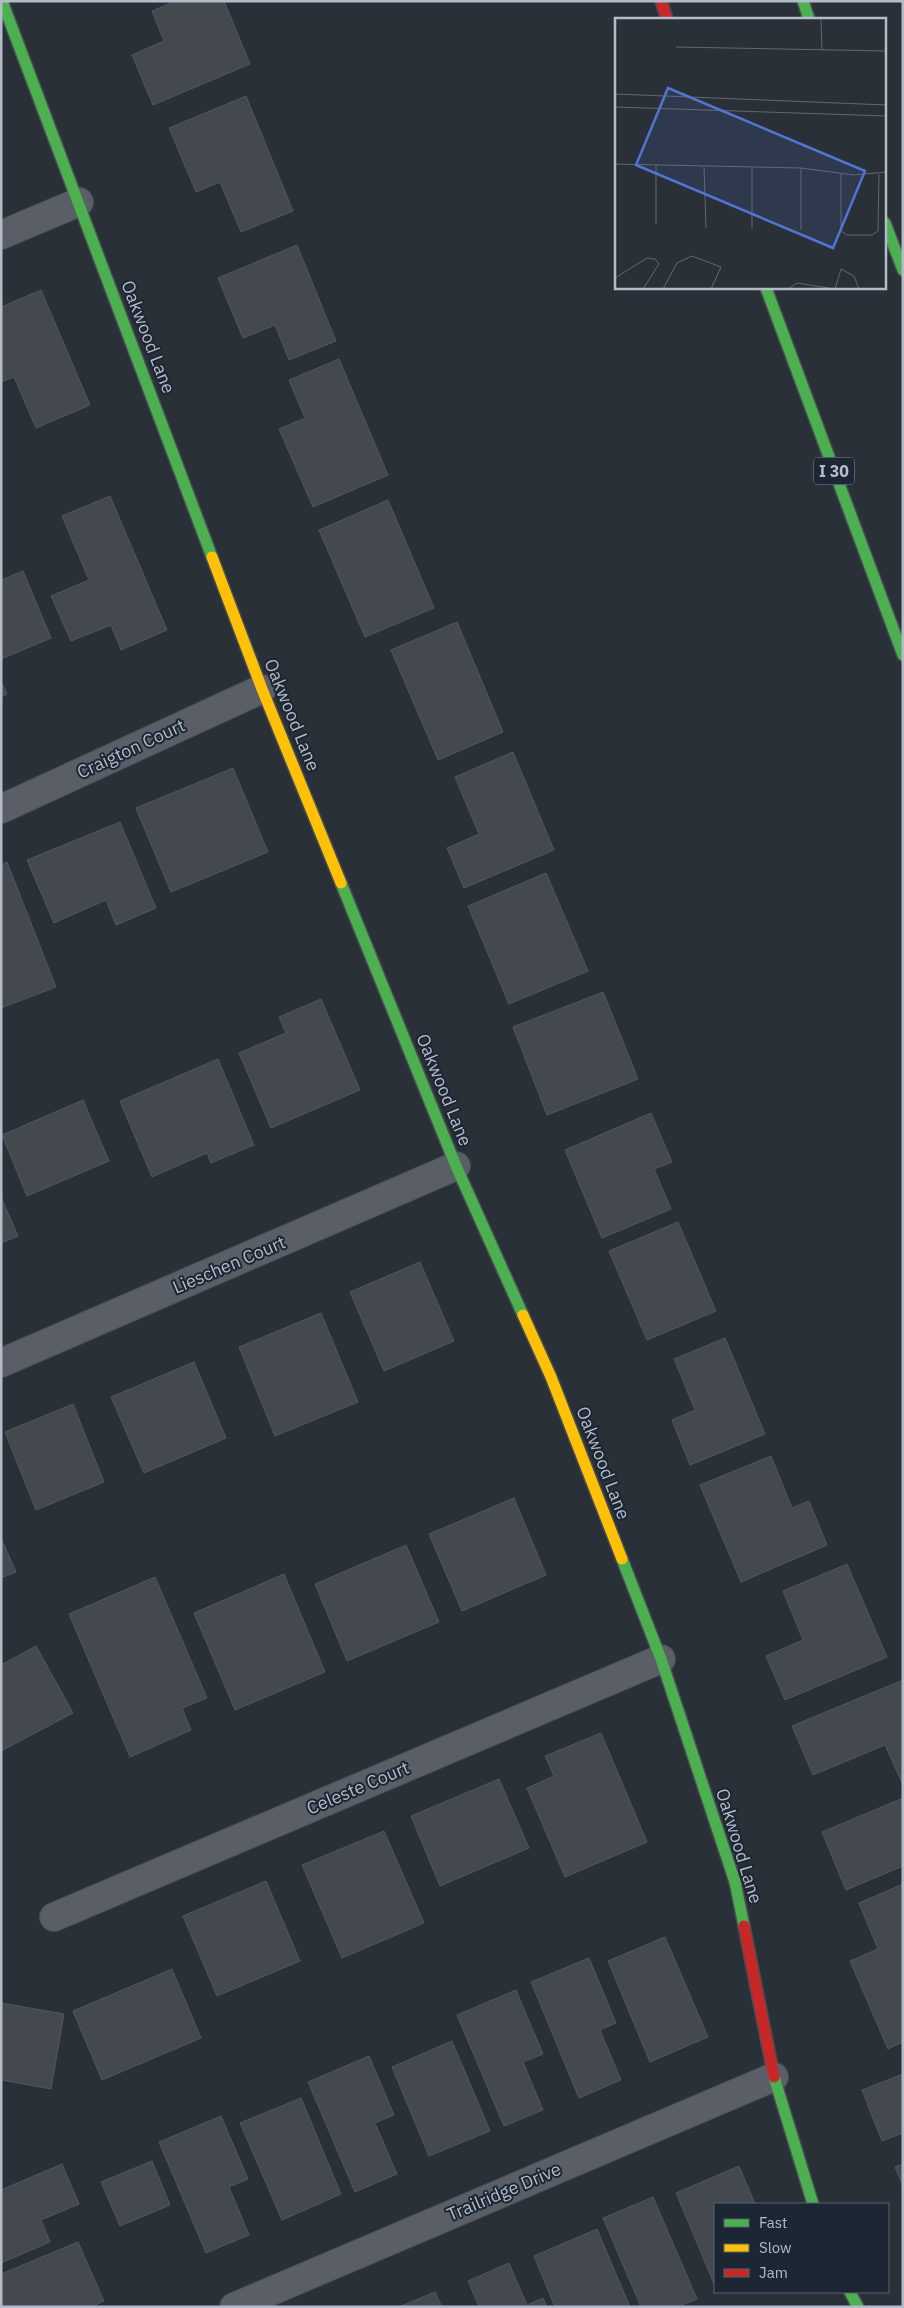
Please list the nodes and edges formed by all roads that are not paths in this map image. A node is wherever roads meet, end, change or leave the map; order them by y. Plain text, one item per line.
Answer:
1 (2, 1) edge
2 (661, 1) edge
3 (802, 1) edge
4 (668, 18) edge
5 (809, 18) edge
6 (79, 202) junction
7 (886, 226) edge
8 (1, 235) edge
9 (903, 270) edge
10 (766, 289) edge
11 (903, 655) edge
12 (262, 690) junction
13 (1, 809) edge
14 (456, 1166) junction
15 (1, 1364) edge
16 (661, 1659) junction
17 (54, 1917) dead end
18 (774, 2077) junction
19 (813, 2203) edge
20 (851, 2293) edge
21 (234, 2307) edge
22 (858, 2307) edge

1 - 6 main road, Oakwood Lane
2 - 4 main road
3 - 5 main road
6 - 8 street
6 - 12 main road, Oakwood Lane
7 - 9 main road
10 - 11 main road, I 30
12 - 13 street, Craigton Court
12 - 14 main road, Oakwood Lane
14 - 15 street, Lieschen Court
14 - 16 main road, Oakwood Lane
16 - 17 street, Celeste Court
16 - 18 main road, Oakwood Lane
18 - 19 main road, Oakwood Lane
18 - 21 street, Trailridge Drive
20 - 22 main road

